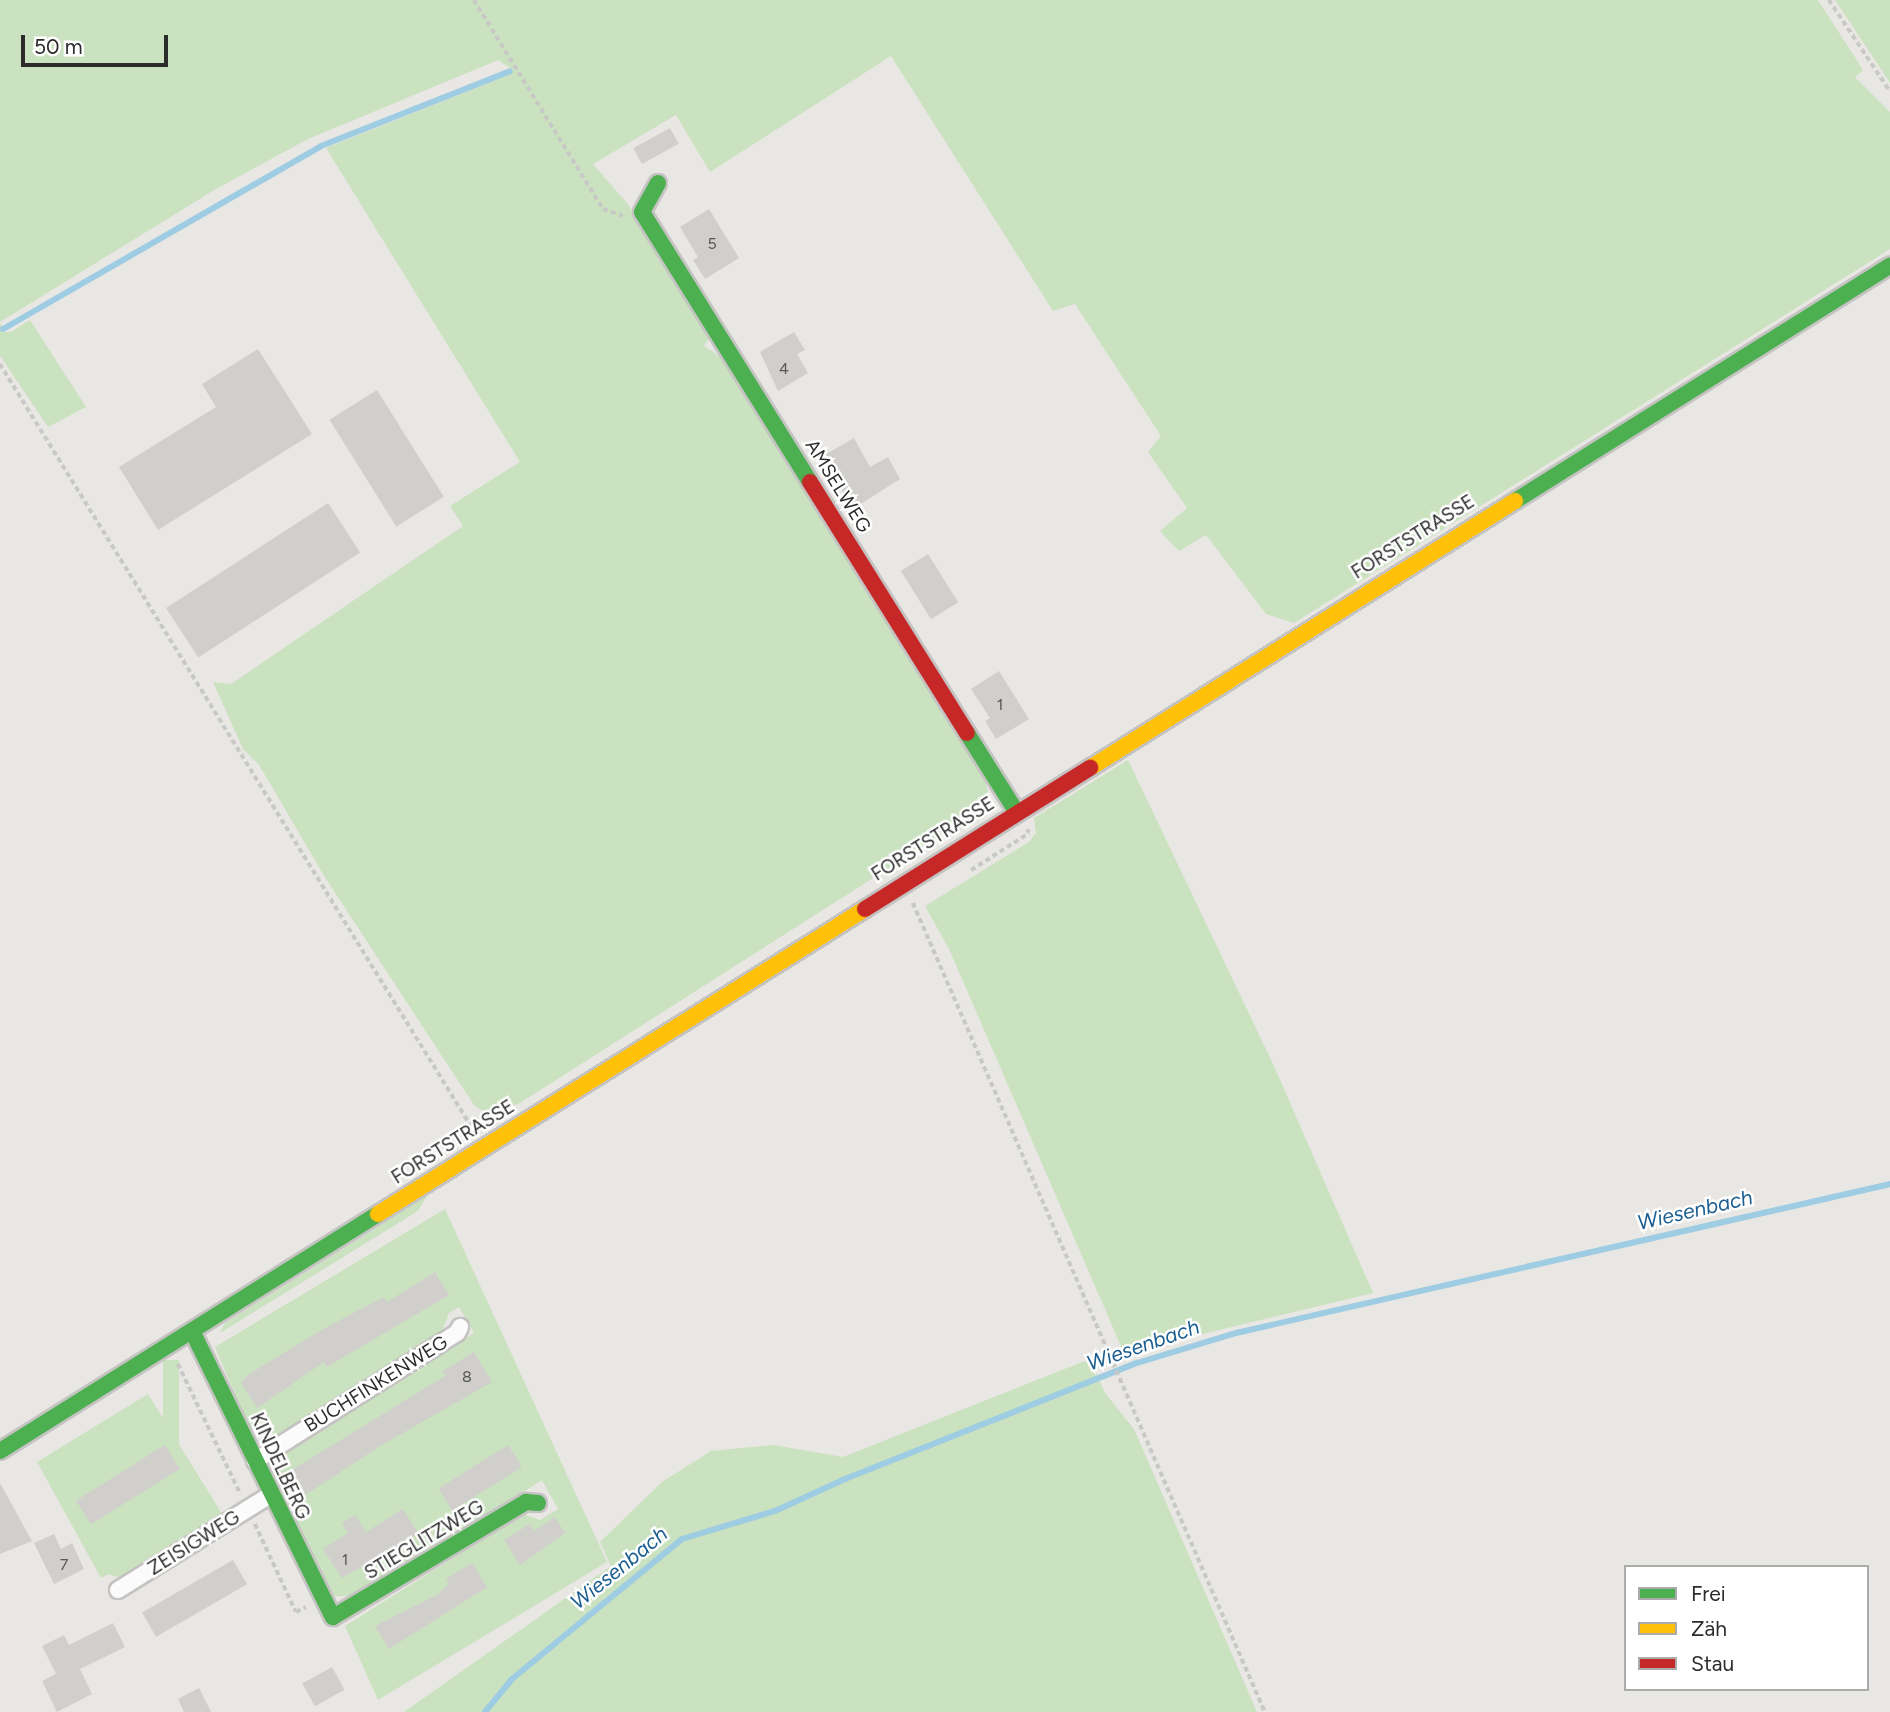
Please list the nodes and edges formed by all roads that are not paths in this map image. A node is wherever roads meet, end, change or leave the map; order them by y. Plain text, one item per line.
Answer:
1 (658, 183) dead end
2 (1890, 266) edge
3 (1016, 811) junction
4 (460, 1327) dead end
5 (192, 1331) junction
6 (0, 1451) edge
7 (255, 1461) junction
8 (270, 1495) junction
9 (538, 1503) dead end
10 (118, 1590) dead end
11 (333, 1617) joint

1 - 3 street, AMSELWEG
2 - 3 street, FORSTSTRASSE
3 - 5 street, FORSTSTRASSE
4 - 7 street, BUCHFINKENWEG
5 - 6 street, FORSTSTRASSE
5 - 7 street, KINDELBERG
7 - 8 street, KINDELBERG
8 - 10 street, ZEISIGWEG
8 - 11 street, KINDELBERG
9 - 11 street, STIEGLITZWEG

